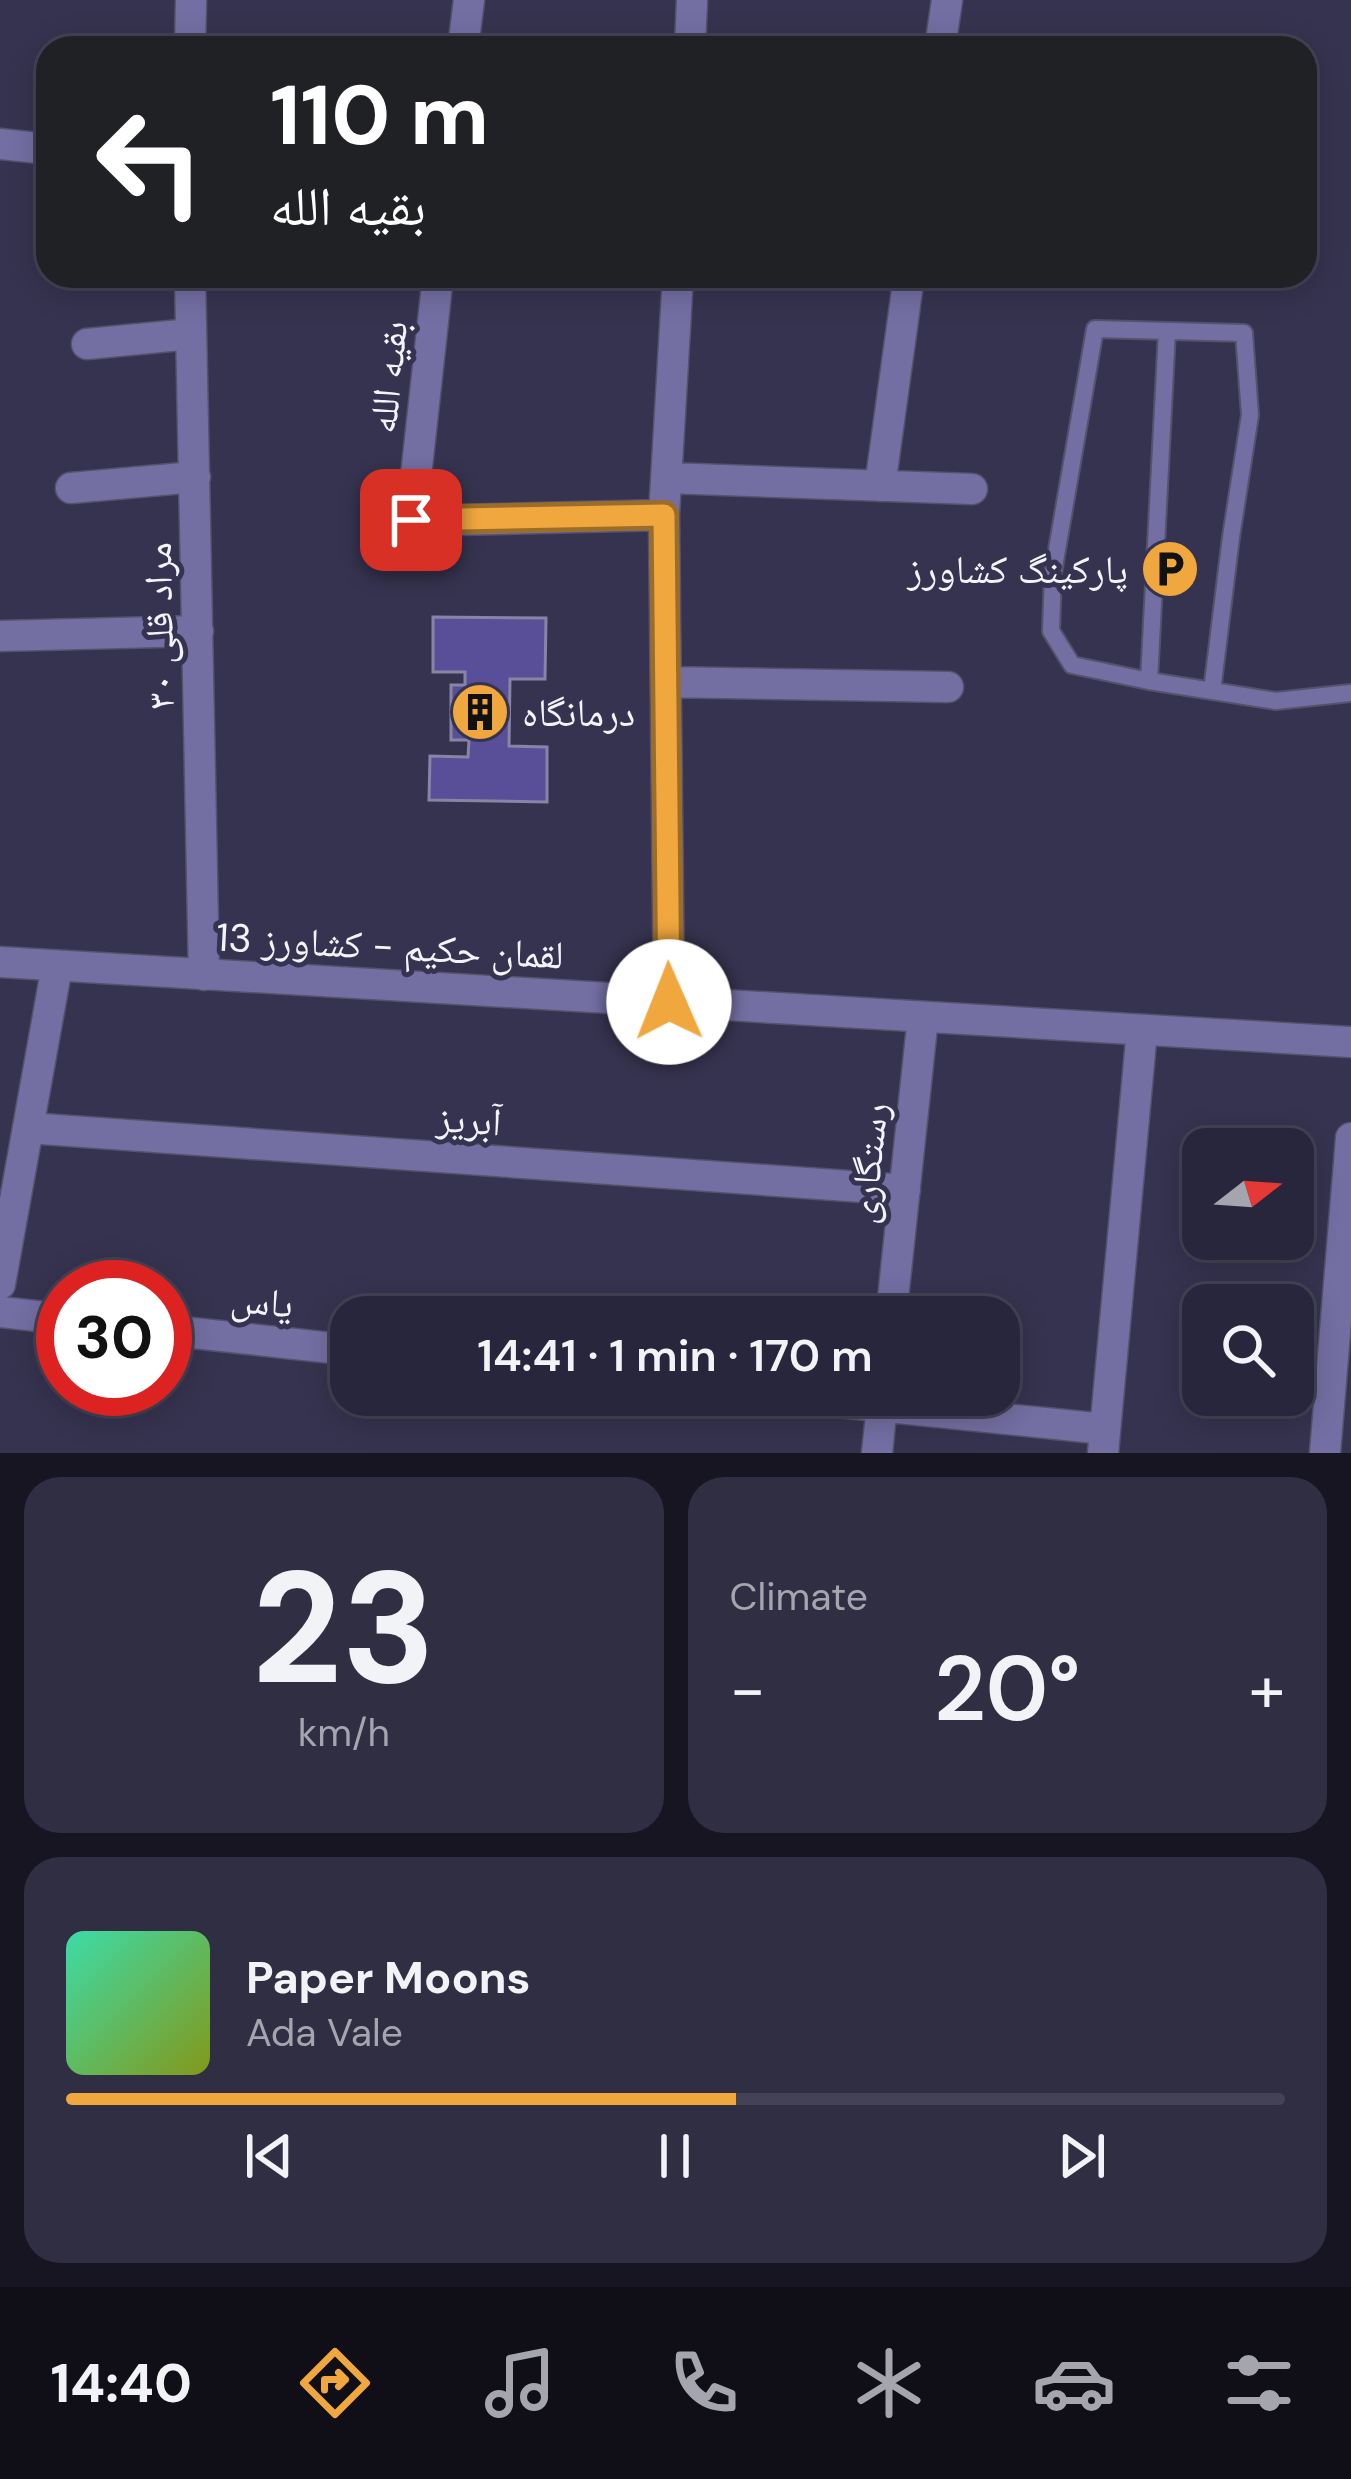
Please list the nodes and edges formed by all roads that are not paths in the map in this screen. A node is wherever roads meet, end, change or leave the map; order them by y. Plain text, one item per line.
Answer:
1 (191, 0) edge
2 (469, 0) edge
3 (692, 0) edge
4 (947, 0) edge
5 (190, 36) edge
6 (465, 36) edge
7 (690, 36) edge
8 (942, 36) edge
9 (0, 144) edge
10 (36, 148) edge
11 (190, 288) edge
12 (437, 288) edge
13 (676, 288) edge
14 (907, 288) edge
15 (1167, 331) junction
16 (191, 334) junction
17 (87, 344) dead end
18 (194, 477) junction
19 (667, 478) junction
20 (880, 486) junction
21 (70, 488) dead end
22 (972, 489) dead end
23 (664, 515) junction
24 (198, 631) junction
25 (0, 636) edge
26 (1149, 681) junction
27 (666, 682) junction
28 (948, 687) dead end
29 (1211, 691) junction
30 (1351, 693) edge
31 (0, 962) edge
32 (57, 966) junction
33 (204, 975) junction
34 (669, 1002) junction
35 (923, 1017) junction
36 (1142, 1030) junction
37 (1351, 1042) edge
38 (28, 1128) junction
39 (1351, 1138) edge
40 (904, 1190) junction
41 (0, 1283) edge
42 (893, 1296) edge
43 (0, 1312) edge
44 (36, 1316) edge
45 (192, 1333) edge
46 (330, 1348) edge
47 (881, 1416) edge
48 (965, 1416) edge
49 (1104, 1441) edge
50 (877, 1453) edge
51 (1324, 1453) edge

1 - 5 street
2 - 6 street
3 - 7 street
4 - 8 street
9 - 10 street
11 - 16 street, مراد قلی ۳۰
12 - 23 street, بقیه الله
13 - 19 street
14 - 20 street
15 - 26 lane
15 - 26 lane
15 - 29 lane
16 - 17 street
16 - 18 street, مراد قلی ۳۰
18 - 21 street
18 - 24 street, مراد قلی ۳۰
19 - 20 street
19 - 23 street
20 - 22 street
23 - 27 street
24 - 25 street
24 - 33 street, مراد قلی ۳۰
26 - 29 lane
27 - 28 street
27 - 34 street
29 - 30 lane
31 - 32 street, لقمان حکیم - کشاورز 13
32 - 33 street, لقمان حکیم - کشاورز 13
32 - 38 street
33 - 34 street, لقمان حکیم - کشاورز 13
34 - 35 street, لقمان حکیم - کشاورز 13
35 - 36 street, لقمان حکیم - کشاورز 13
35 - 40 street, رستگاری
36 - 37 street, لقمان حکیم - کشاورز 13
36 - 49 street
38 - 40 street, آبریز
38 - 41 street
39 - 51 street
40 - 42 street, رستگاری
43 - 44 street
45 - 46 street, یاس
47 - 50 street
48 - 49 street

